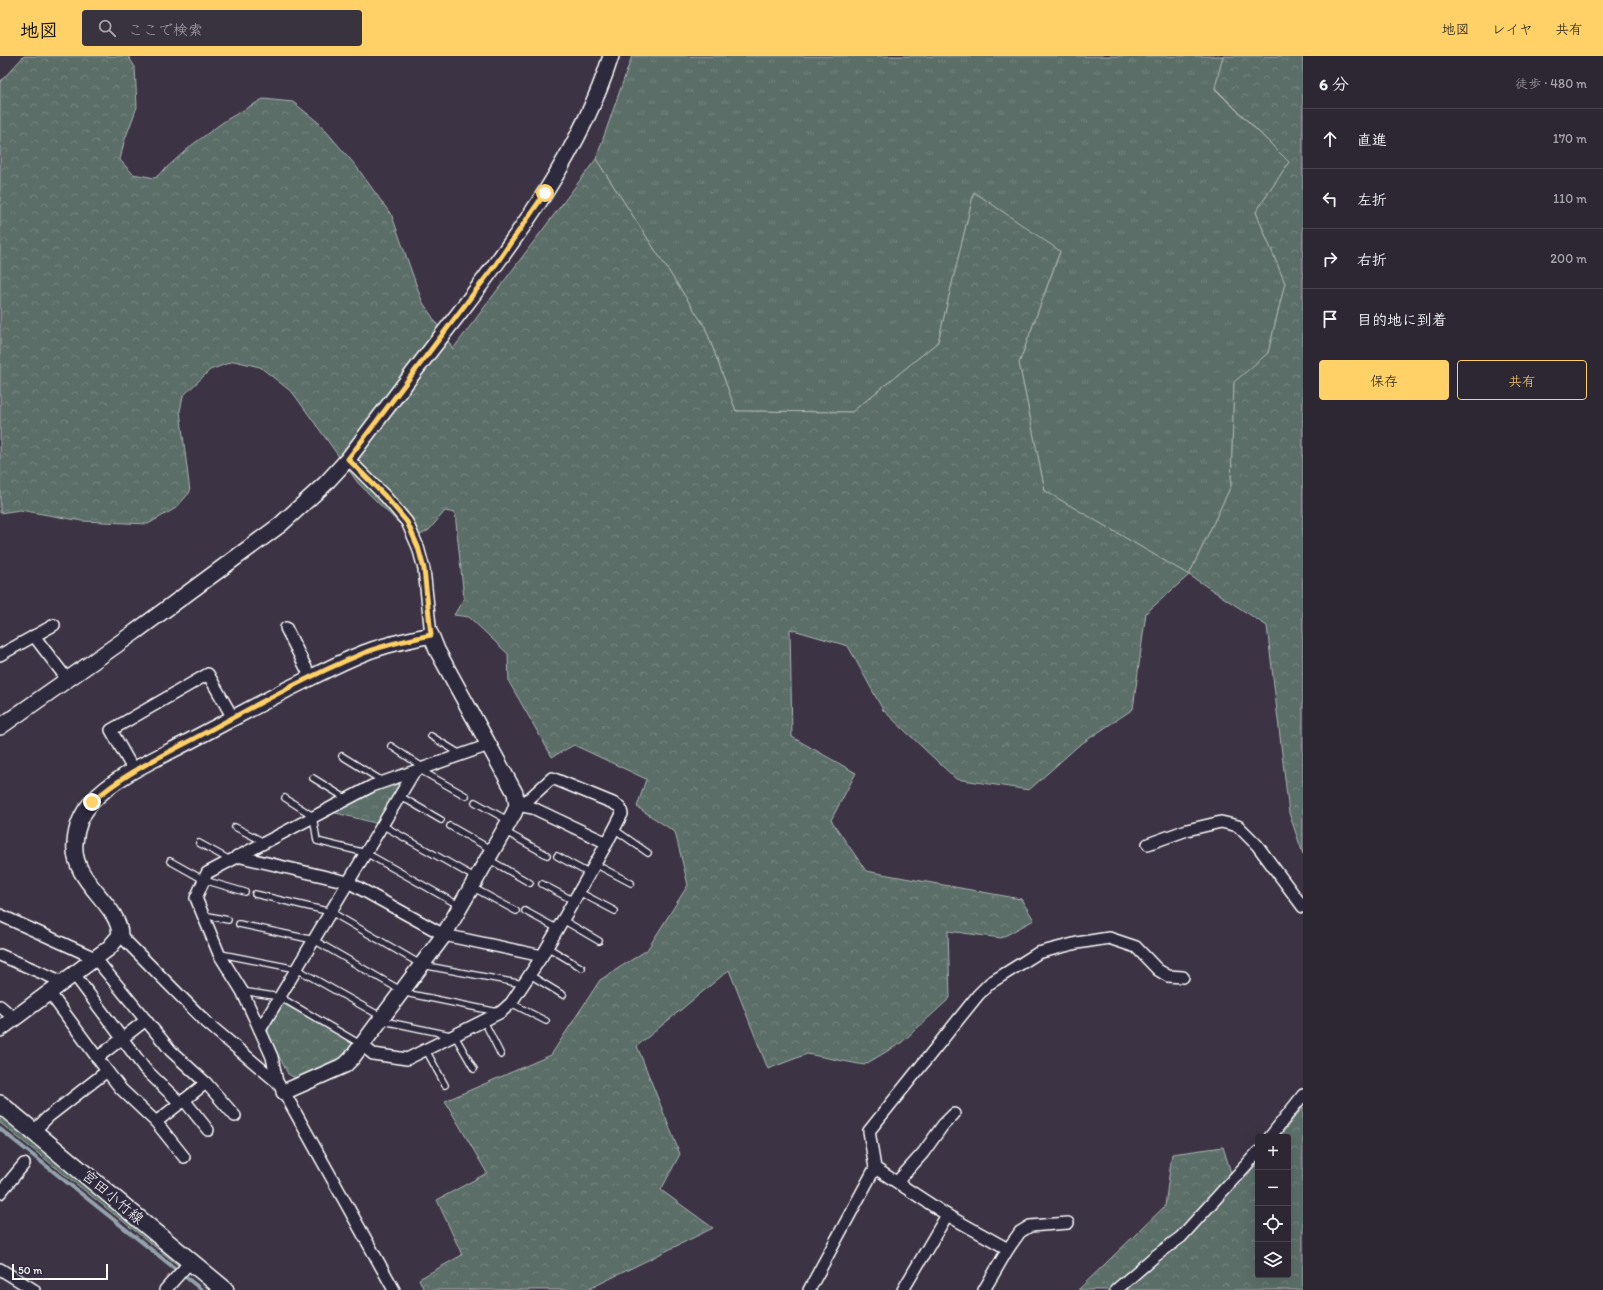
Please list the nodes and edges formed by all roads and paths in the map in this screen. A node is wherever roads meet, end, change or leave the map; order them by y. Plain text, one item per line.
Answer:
1 (611, 56) edge
2 (348, 459) junction
3 (54, 625) dead end
4 (286, 628) dead end
5 (431, 635) junction
6 (34, 636) junction
7 (0, 655) edge
8 (311, 678) junction
9 (67, 679) junction
10 (233, 718) junction
11 (0, 727) edge
12 (431, 736) dead end
13 (489, 745) junction
14 (391, 746) dead end
15 (462, 755) junction
16 (342, 756) dead end
17 (420, 770) junction
18 (134, 771) junction
19 (314, 778) dead end
20 (384, 782) junction
21 (400, 796) junction
22 (466, 796) dead end
23 (285, 798) dead end
24 (347, 799) junction
25 (475, 802) dead end
26 (517, 804) junction
27 (313, 816) junction
28 (441, 820) dead end
29 (382, 825) junction
30 (450, 826) dead end
31 (507, 826) junction
32 (236, 827) dead end
33 (614, 829) junction
34 (264, 842) junction
35 (199, 843) dead end
36 (607, 843) junction
37 (1148, 844) dead end
38 (366, 852) junction
39 (648, 853) dead end
40 (490, 855) junction
41 (547, 855) dead end
42 (557, 856) dead end
43 (234, 858) junction
44 (170, 861) dead end
45 (593, 869) junction
46 (204, 880) junction
47 (348, 882) junction
48 (474, 882) junction
49 (530, 883) dead end
50 (631, 883) dead end
51 (542, 884) dead end
52 (245, 892) dead end
53 (254, 894) dead end
54 (577, 896) junction
55 (460, 907) junction
56 (1303, 907) edge
57 (516, 911) dead end
58 (525, 911) dead end
59 (615, 911) dead end
60 (331, 912) junction
61 (204, 914) junction
62 (0, 915) edge
63 (228, 920) dead end
64 (238, 924) dead end
65 (560, 924) junction
66 (120, 935) junction
67 (444, 935) junction
68 (314, 940) junction
69 (599, 941) dead end
70 (545, 952) junction
71 (219, 954) junction
72 (0, 955) edge
73 (95, 958) junction
74 (422, 965) junction
75 (582, 968) dead end
76 (297, 969) junction
77 (1182, 977) dead end
78 (69, 978) junction
79 (526, 980) junction
80 (242, 991) junction
81 (402, 991) junction
82 (49, 992) junction
83 (563, 995) dead end
84 (280, 997) junction
85 (511, 1003) junction
86 (0, 1006) edge
87 (501, 1012) junction
88 (382, 1017) junction
89 (14, 1018) junction
90 (146, 1020) junction
91 (484, 1021) junction
92 (546, 1021) dead end
93 (0, 1029) edge
94 (260, 1030) junction
95 (454, 1036) junction
96 (122, 1039) junction
97 (362, 1045) junction
98 (426, 1050) junction
99 (501, 1055) dead end
100 (97, 1058) junction
101 (474, 1069) dead end
102 (107, 1071) junction
103 (206, 1083) junction
104 (445, 1085) dead end
105 (280, 1087) junction
106 (1303, 1095) edge
107 (182, 1102) junction
108 (0, 1104) edge
109 (954, 1114) dead end
110 (235, 1116) dead end
111 (156, 1122) junction
112 (208, 1130) dead end
113 (34, 1132) junction
114 (1272, 1134) edge
115 (1255, 1155) edge
116 (184, 1157) dead end
117 (24, 1164) dead end
118 (875, 1168) junction
119 (897, 1182) junction
120 (0, 1193) edge
121 (947, 1215) junction
122 (1068, 1223) dead end
123 (1008, 1249) junction
124 (186, 1265) junction
125 (0, 1269) edge
126 (172, 1286) edge
127 (34, 1290) edge
128 (225, 1290) edge
129 (394, 1290) edge
130 (809, 1290) edge
131 (903, 1290) edge
132 (984, 1290) edge
133 (1116, 1290) edge

1 - 2 street
2 - 5 street
2 - 9 street
3 - 6 street
4 - 8 street
5 - 8 street
5 - 13 street
6 - 7 street
6 - 9 street
8 - 10 street
9 - 11 street
10 - 18 street
10 - 18 street
12 - 15 lane
13 - 15 street
13 - 26 street
14 - 17 lane
15 - 17 street
16 - 20 lane
17 - 20 street
17 - 21 street
17 - 22 lane
18 - 66 street
19 - 24 lane
20 - 24 street
21 - 28 lane
21 - 29 street
23 - 27 lane
24 - 27 street
25 - 31 lane
26 - 31 street
26 - 33 street
26 - 36 street
27 - 34 street
27 - 38 lane
29 - 38 street
29 - 48 lane
30 - 40 lane
31 - 40 street
31 - 41 lane
32 - 34 lane
33 - 36 street
33 - 39 lane
34 - 43 street
35 - 43 lane
36 - 45 street
37 - 56 street
38 - 47 street
38 - 55 lane
40 - 48 street
40 - 49 lane
42 - 45 lane
43 - 46 street
43 - 47 street
44 - 46 lane
45 - 50 lane
45 - 54 street
46 - 52 lane
46 - 61 street
47 - 60 street
47 - 67 street
48 - 55 street
48 - 57 lane
51 - 54 lane
53 - 60 lane
54 - 59 lane
54 - 65 street
55 - 67 street
58 - 65 lane
60 - 68 street
60 - 74 lane
61 - 63 lane
61 - 71 street
62 - 73 street
64 - 68 lane
65 - 69 lane
65 - 70 street
66 - 73 street
66 - 105 street
67 - 70 street
67 - 74 street
68 - 76 street
68 - 81 lane
70 - 75 lane
70 - 79 street
71 - 76 lane
71 - 80 street
72 - 78 street
73 - 78 street
73 - 90 street
74 - 79 lane
74 - 81 street
76 - 84 street
76 - 88 lane
77 - 118 street
78 - 82 street
78 - 96 street
79 - 83 lane
79 - 85 street
80 - 84 lane
80 - 94 street
81 - 87 lane
81 - 88 street
82 - 89 street
82 - 100 street
84 - 94 street
84 - 97 lane
85 - 87 street
85 - 92 lane
86 - 89 street
87 - 91 street
88 - 95 lane
88 - 97 street
89 - 93 street
90 - 96 street
90 - 103 street
91 - 95 street
91 - 99 lane
94 - 105 street
95 - 98 street
95 - 101 lane
96 - 100 street
96 - 107 street
97 - 98 street
97 - 105 street
98 - 104 lane
100 - 102 street
102 - 111 street
102 - 113 street
103 - 107 street
103 - 110 street
105 - 129 street
106 - 114 street
107 - 111 street
107 - 112 street
108 - 113 main road, 宮田小竹線
109 - 119 street
111 - 116 street
113 - 124 main road, 宮田小竹線
115 - 133 street
117 - 120 street
118 - 119 street
118 - 130 street
119 - 121 street
121 - 123 street
121 - 131 street
122 - 123 street
123 - 132 street
124 - 126 street
124 - 128 main road, 宮田小竹線
125 - 127 street

